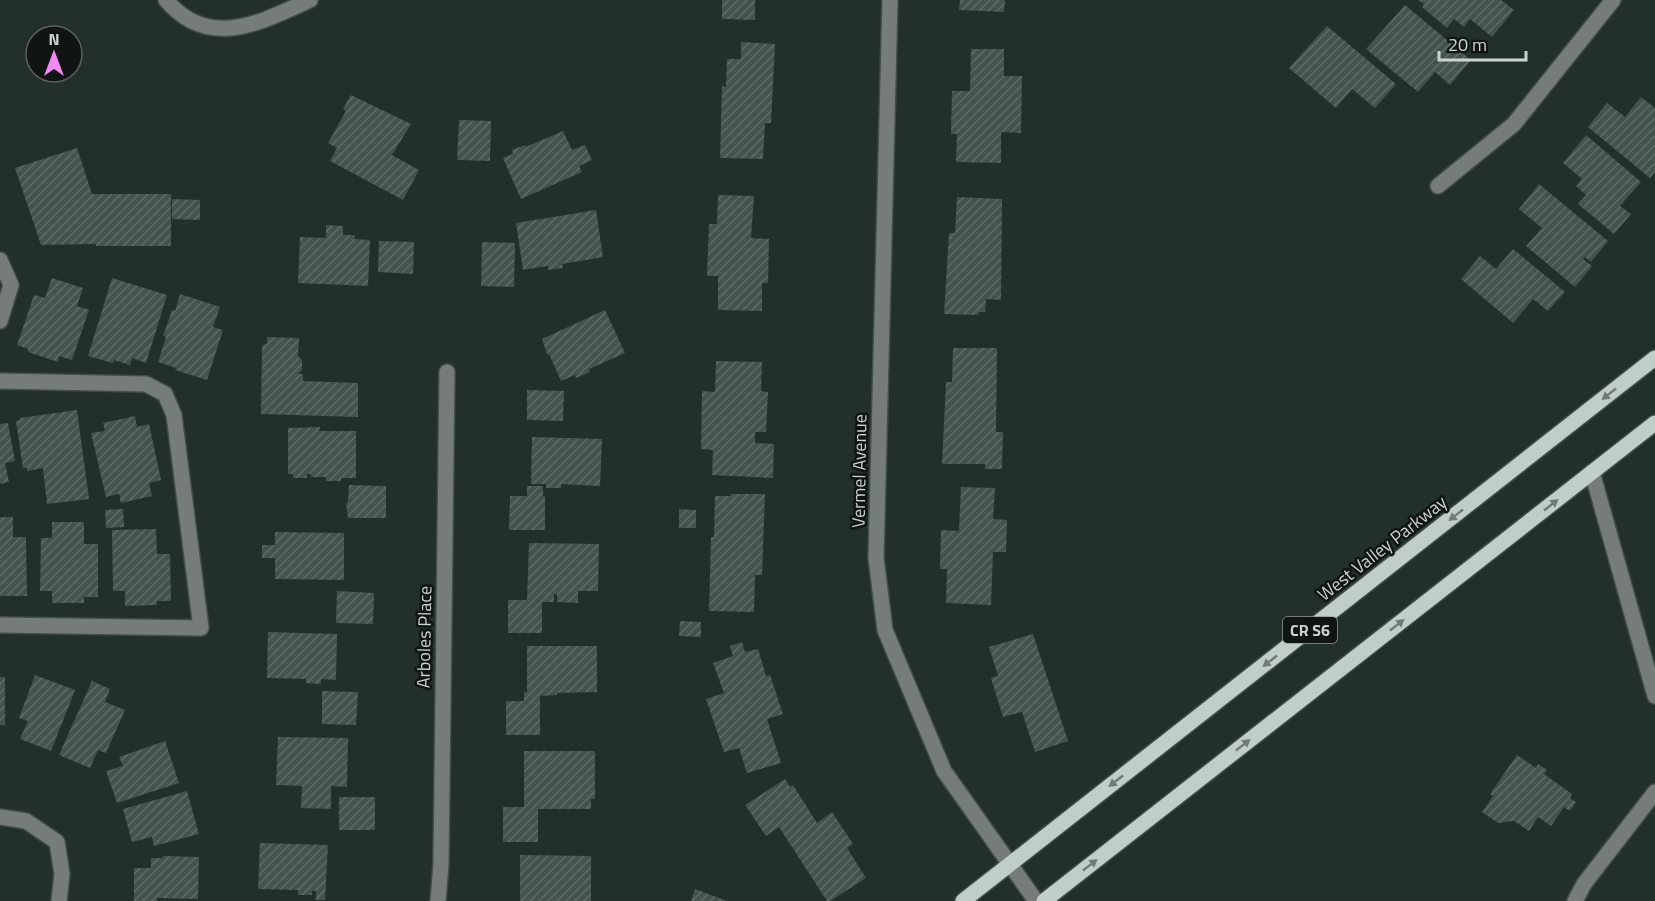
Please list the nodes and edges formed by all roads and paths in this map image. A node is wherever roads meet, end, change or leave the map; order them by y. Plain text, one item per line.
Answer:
1 (166, 0) edge
2 (310, 0) edge
3 (890, 0) edge
4 (1613, 0) edge
5 (1438, 186) dead end
6 (0, 260) edge
7 (0, 321) edge
8 (1655, 358) edge
9 (447, 372) dead end
10 (0, 381) edge
11 (1655, 423) edge
12 (1592, 472) junction
13 (0, 625) edge
14 (1655, 696) edge
15 (1655, 792) edge
16 (0, 817) edge
17 (1010, 864) junction
18 (59, 901) edge
19 (438, 901) edge
20 (963, 901) edge
21 (1036, 901) edge
22 (1044, 901) edge
23 (1575, 901) edge

1 - 2 street
3 - 17 street, Vermel Avenue
4 - 5 street
6 - 7 street
8 -> 17 main road, West Valley Parkway / CR S6
9 - 19 street, Arboles Place
10 - 13 street
11 - 12 main road, CR S6
12 - 14 street
22 -> 12 main road, CR S6
15 - 23 street
16 - 18 street
17 - 20 main road, West Valley Parkway / CR S6
17 - 21 street, Vermel Avenue

